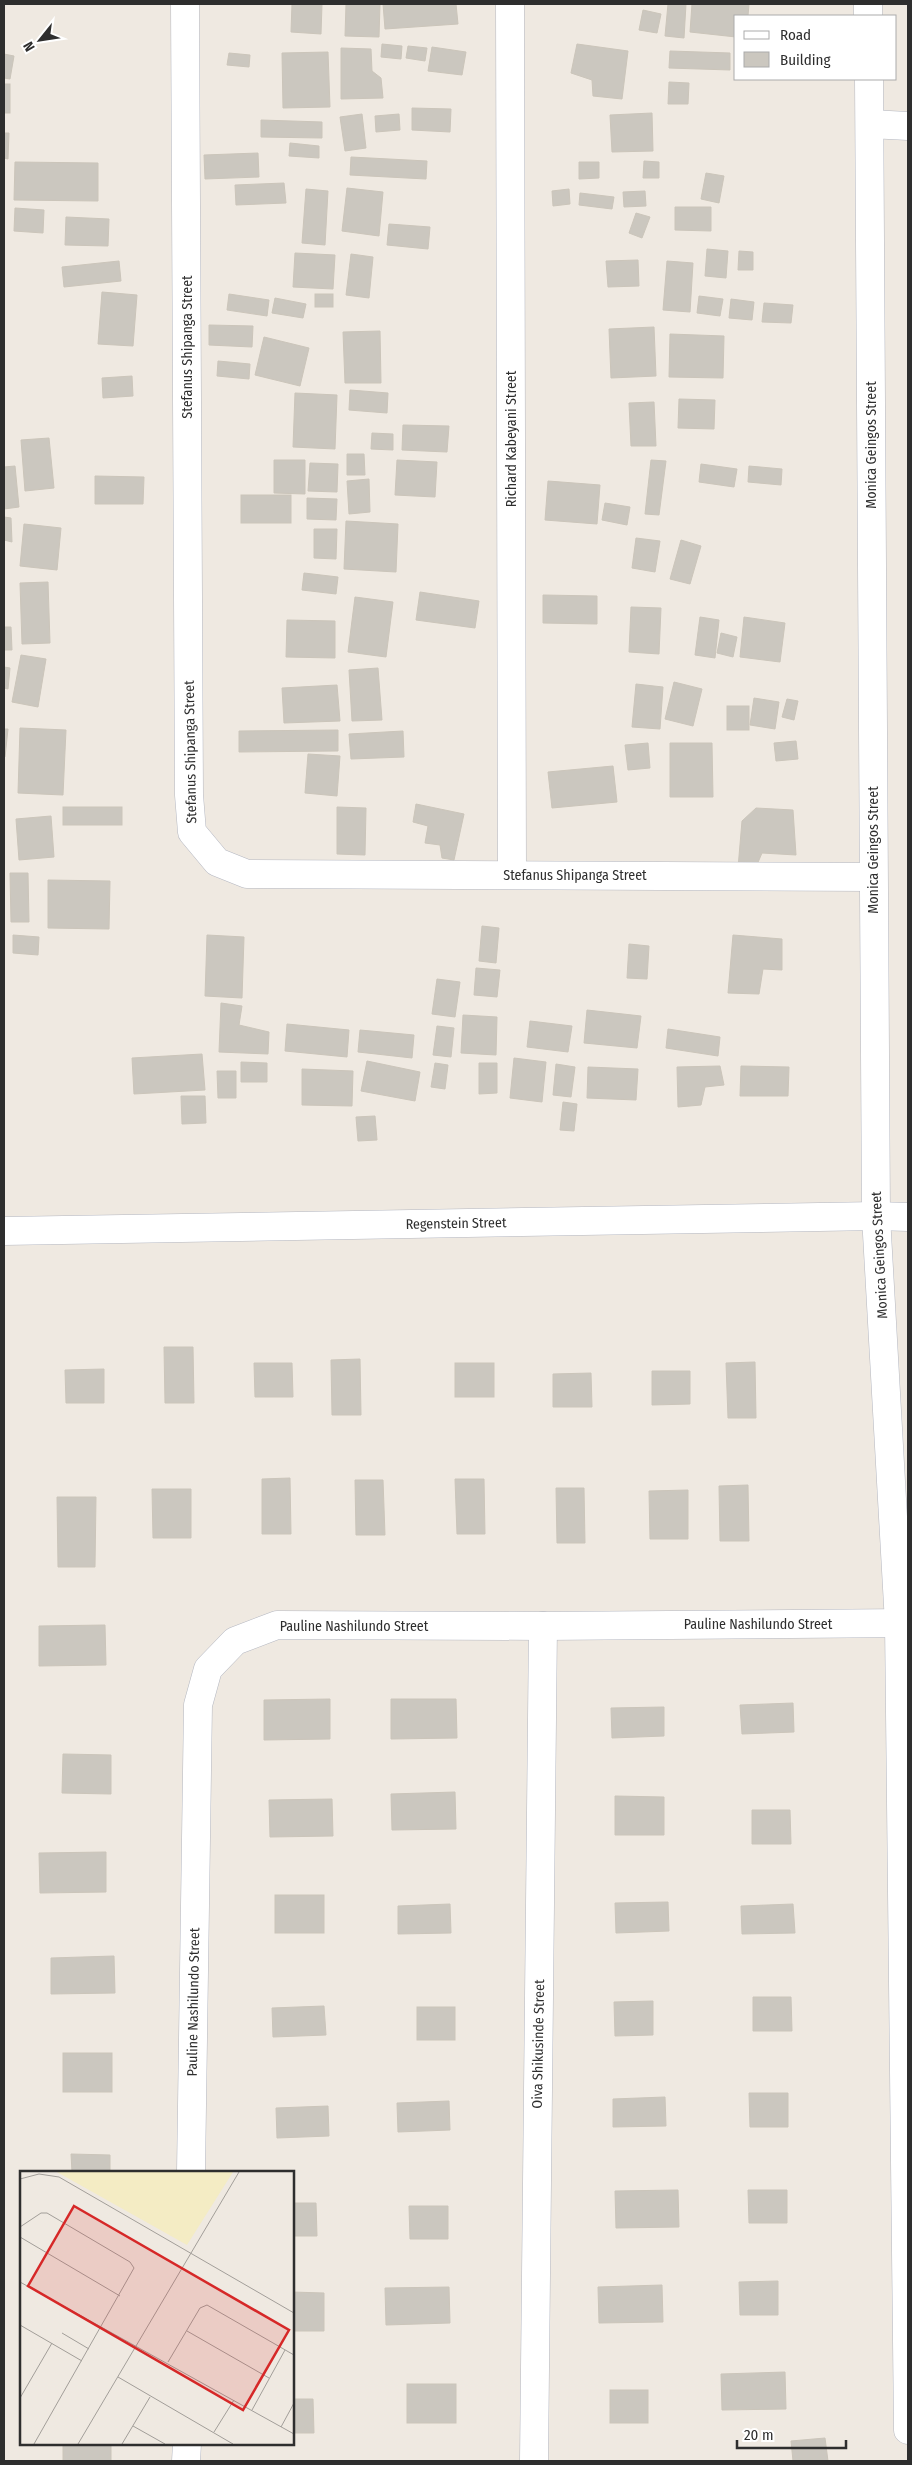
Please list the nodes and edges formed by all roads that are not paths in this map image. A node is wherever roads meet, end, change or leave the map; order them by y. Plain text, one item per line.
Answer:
1 (185, 4) edge
2 (510, 4) edge
3 (869, 80) edge
4 (870, 124) junction
5 (908, 126) edge
6 (512, 874) junction
7 (873, 877) junction
8 (876, 1216) junction
9 (908, 1217) edge
10 (4, 1231) edge
11 (904, 1623) edge
12 (543, 1626) junction
13 (191, 2171) edge
14 (908, 2430) edge
15 (187, 2445) edge
16 (186, 2461) edge
17 (534, 2461) edge

1 - 6 street, Stefanus Shipanga Street
2 - 6 street, Richard Kabeyani Street
3 - 4 street, Monica Geingos Street
4 - 5 street
4 - 7 street, Monica Geingos Street
6 - 7 street, Stefanus Shipanga Street
7 - 8 street, Monica Geingos Street
8 - 9 street, Regenstein Street
8 - 10 street, Regenstein Street
8 - 11 street, Monica Geingos Street
11 - 12 street, Pauline Nashilundo Street
11 - 14 street, Monica Geingos Street
12 - 13 street, Pauline Nashilundo Street
12 - 17 street, Oiva Shikusinde Street
15 - 16 street

